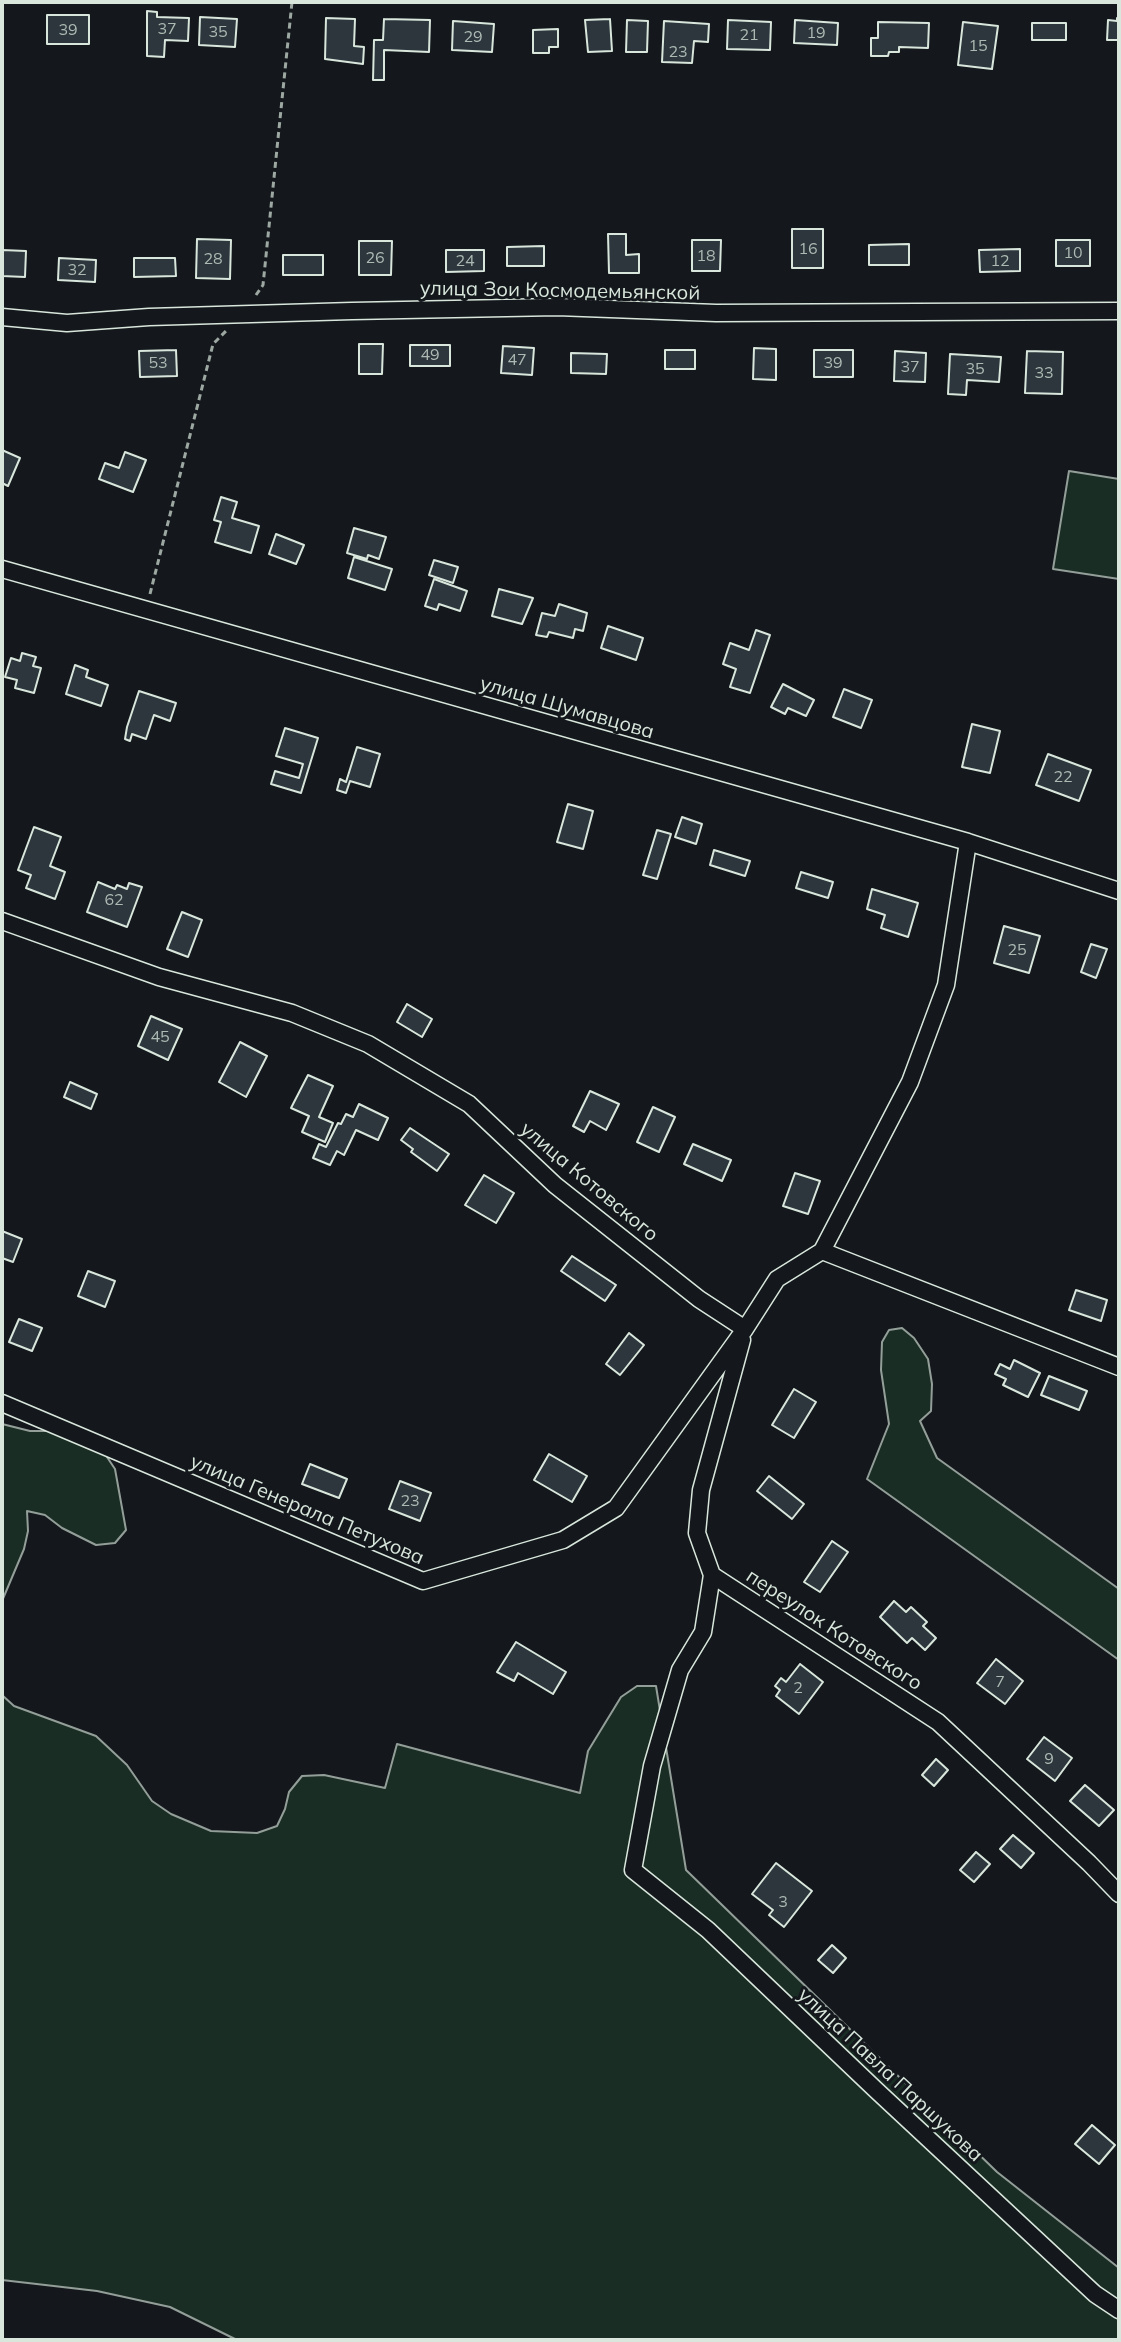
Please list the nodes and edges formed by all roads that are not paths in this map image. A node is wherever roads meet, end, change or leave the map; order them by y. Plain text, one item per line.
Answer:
1 (1119, 311) edge
2 (2, 317) edge
3 (2, 569) edge
4 (968, 842) junction
5 (1119, 891) edge
6 (2, 921) edge
7 (822, 1251) junction
8 (745, 1329) junction
9 (1119, 1367) edge
10 (2, 1403) edge
11 (712, 1575) junction
12 (1119, 1894) edge
13 (1119, 2310) edge

1 - 2 street, улица Зои Космодемьянской
3 - 4 street, улица Шумавцова
4 - 5 street, улица Шумавцова
4 - 7 street
6 - 8 street, улица Котовского
7 - 8 street
7 - 9 street
8 - 10 street, улица Генерала Петухова
8 - 11 street
11 - 12 street, переулок Котовского
11 - 13 street, улица Павла Паршукова

